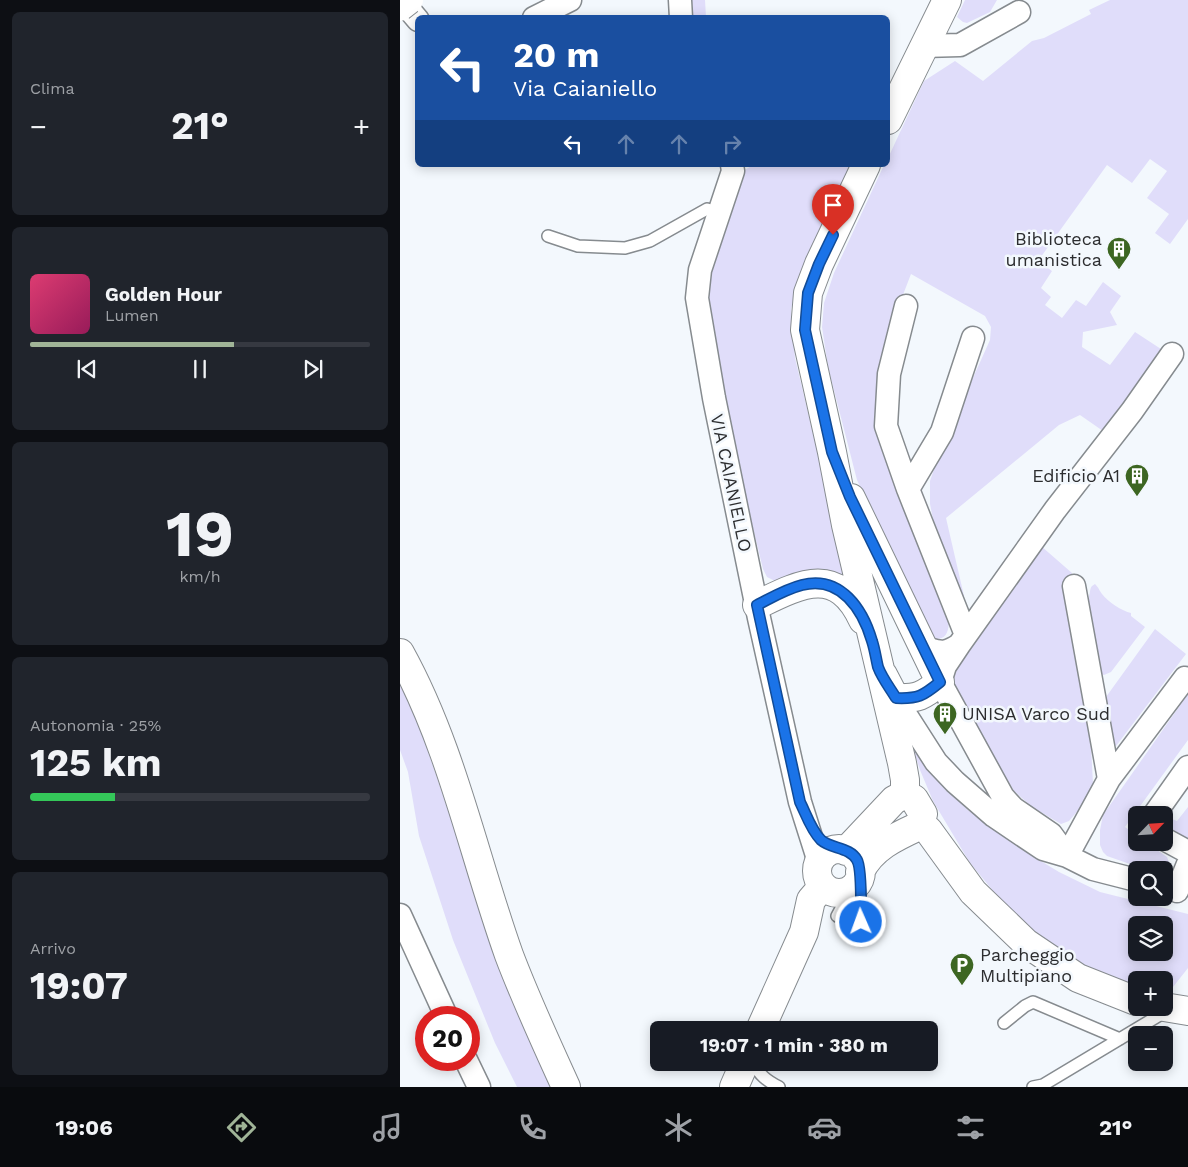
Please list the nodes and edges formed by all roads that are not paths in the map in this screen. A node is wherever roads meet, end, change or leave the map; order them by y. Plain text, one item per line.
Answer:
1 (401, 0) edge
2 (408, 0) edge
3 (570, 0) edge
4 (680, 0) edge
5 (947, 0) edge
6 (400, 7) edge
7 (1019, 12) dead end
8 (540, 15) edge
9 (681, 15) edge
10 (415, 16) edge
11 (923, 46) junction
12 (890, 116) edge
13 (732, 167) edge
14 (865, 167) edge
15 (719, 212) junction
16 (548, 236) dead end
17 (906, 306) dead end
18 (973, 338) dead end
19 (1172, 354) dead end
20 (832, 452) junction
21 (908, 489) junction
22 (1074, 586) dead end
23 (757, 605) junction
24 (907, 613) junction
25 (872, 640) junction
26 (963, 640) junction
27 (924, 648) junction
28 (400, 653) edge
29 (879, 668) junction
30 (1185, 678) dead end
31 (940, 682) junction
32 (896, 698) junction
33 (1188, 767) edge
34 (1109, 779) junction
35 (905, 794) junction
36 (1160, 806) edge
37 (919, 826) junction
38 (1173, 844) edge
39 (1188, 852) edge
40 (1067, 856) junction
41 (1188, 864) edge
42 (843, 877) junction
43 (1128, 878) edge
44 (1176, 891) edge
45 (400, 915) edge
46 (862, 937) dead end
47 (1128, 998) edge
48 (442, 1006) edge
49 (1174, 1009) edge
50 (764, 1021) edge
51 (1004, 1023) dead end
52 (1120, 1039) junction
53 (471, 1071) edge
54 (741, 1071) edge
55 (758, 1071) edge
56 (478, 1087) edge
57 (566, 1087) edge
58 (734, 1087) edge
59 (779, 1087) edge
60 (1033, 1087) edge

1 - 10 street
2 - 6 main road, bridge
3 - 8 street
4 - 9 street
5 - 11 main road
7 - 11 street
11 - 12 main road
13 - 15 street, VIA CAIANIELLO
14 - 20 main road
15 - 16 lane
15 - 23 street, VIA CAIANIELLO
17 - 21 street
18 - 21 street
19 - 26 street
20 - 24 main road
20 - 25 main road
21 - 26 street
22 - 34 street
23 - 25 main road
23 - 42 street, VIA CAIANIELLO
24 - 25 main road
24 - 27 main road
25 - 29 main road
26 - 27 street
26 - 31 street
27 - 31 main road
28 - 57 main road
29 - 32 main road
29 - 35 main road
30 - 34 street
31 - 32 main road
31 - 40 street
32 - 40 street
33 - 36 street
34 - 40 street
35 - 37 main road
35 - 42 main road
37 - 42 main road
37 - 47 main road
38 - 39 street
40 - 43 street
41 - 44 street
42 - 46 lane
42 - 50 main road
45 - 48 street
49 - 52 lane
51 - 52 lane
52 - 60 lane
53 - 56 street
54 - 58 main road
55 - 59 lane

